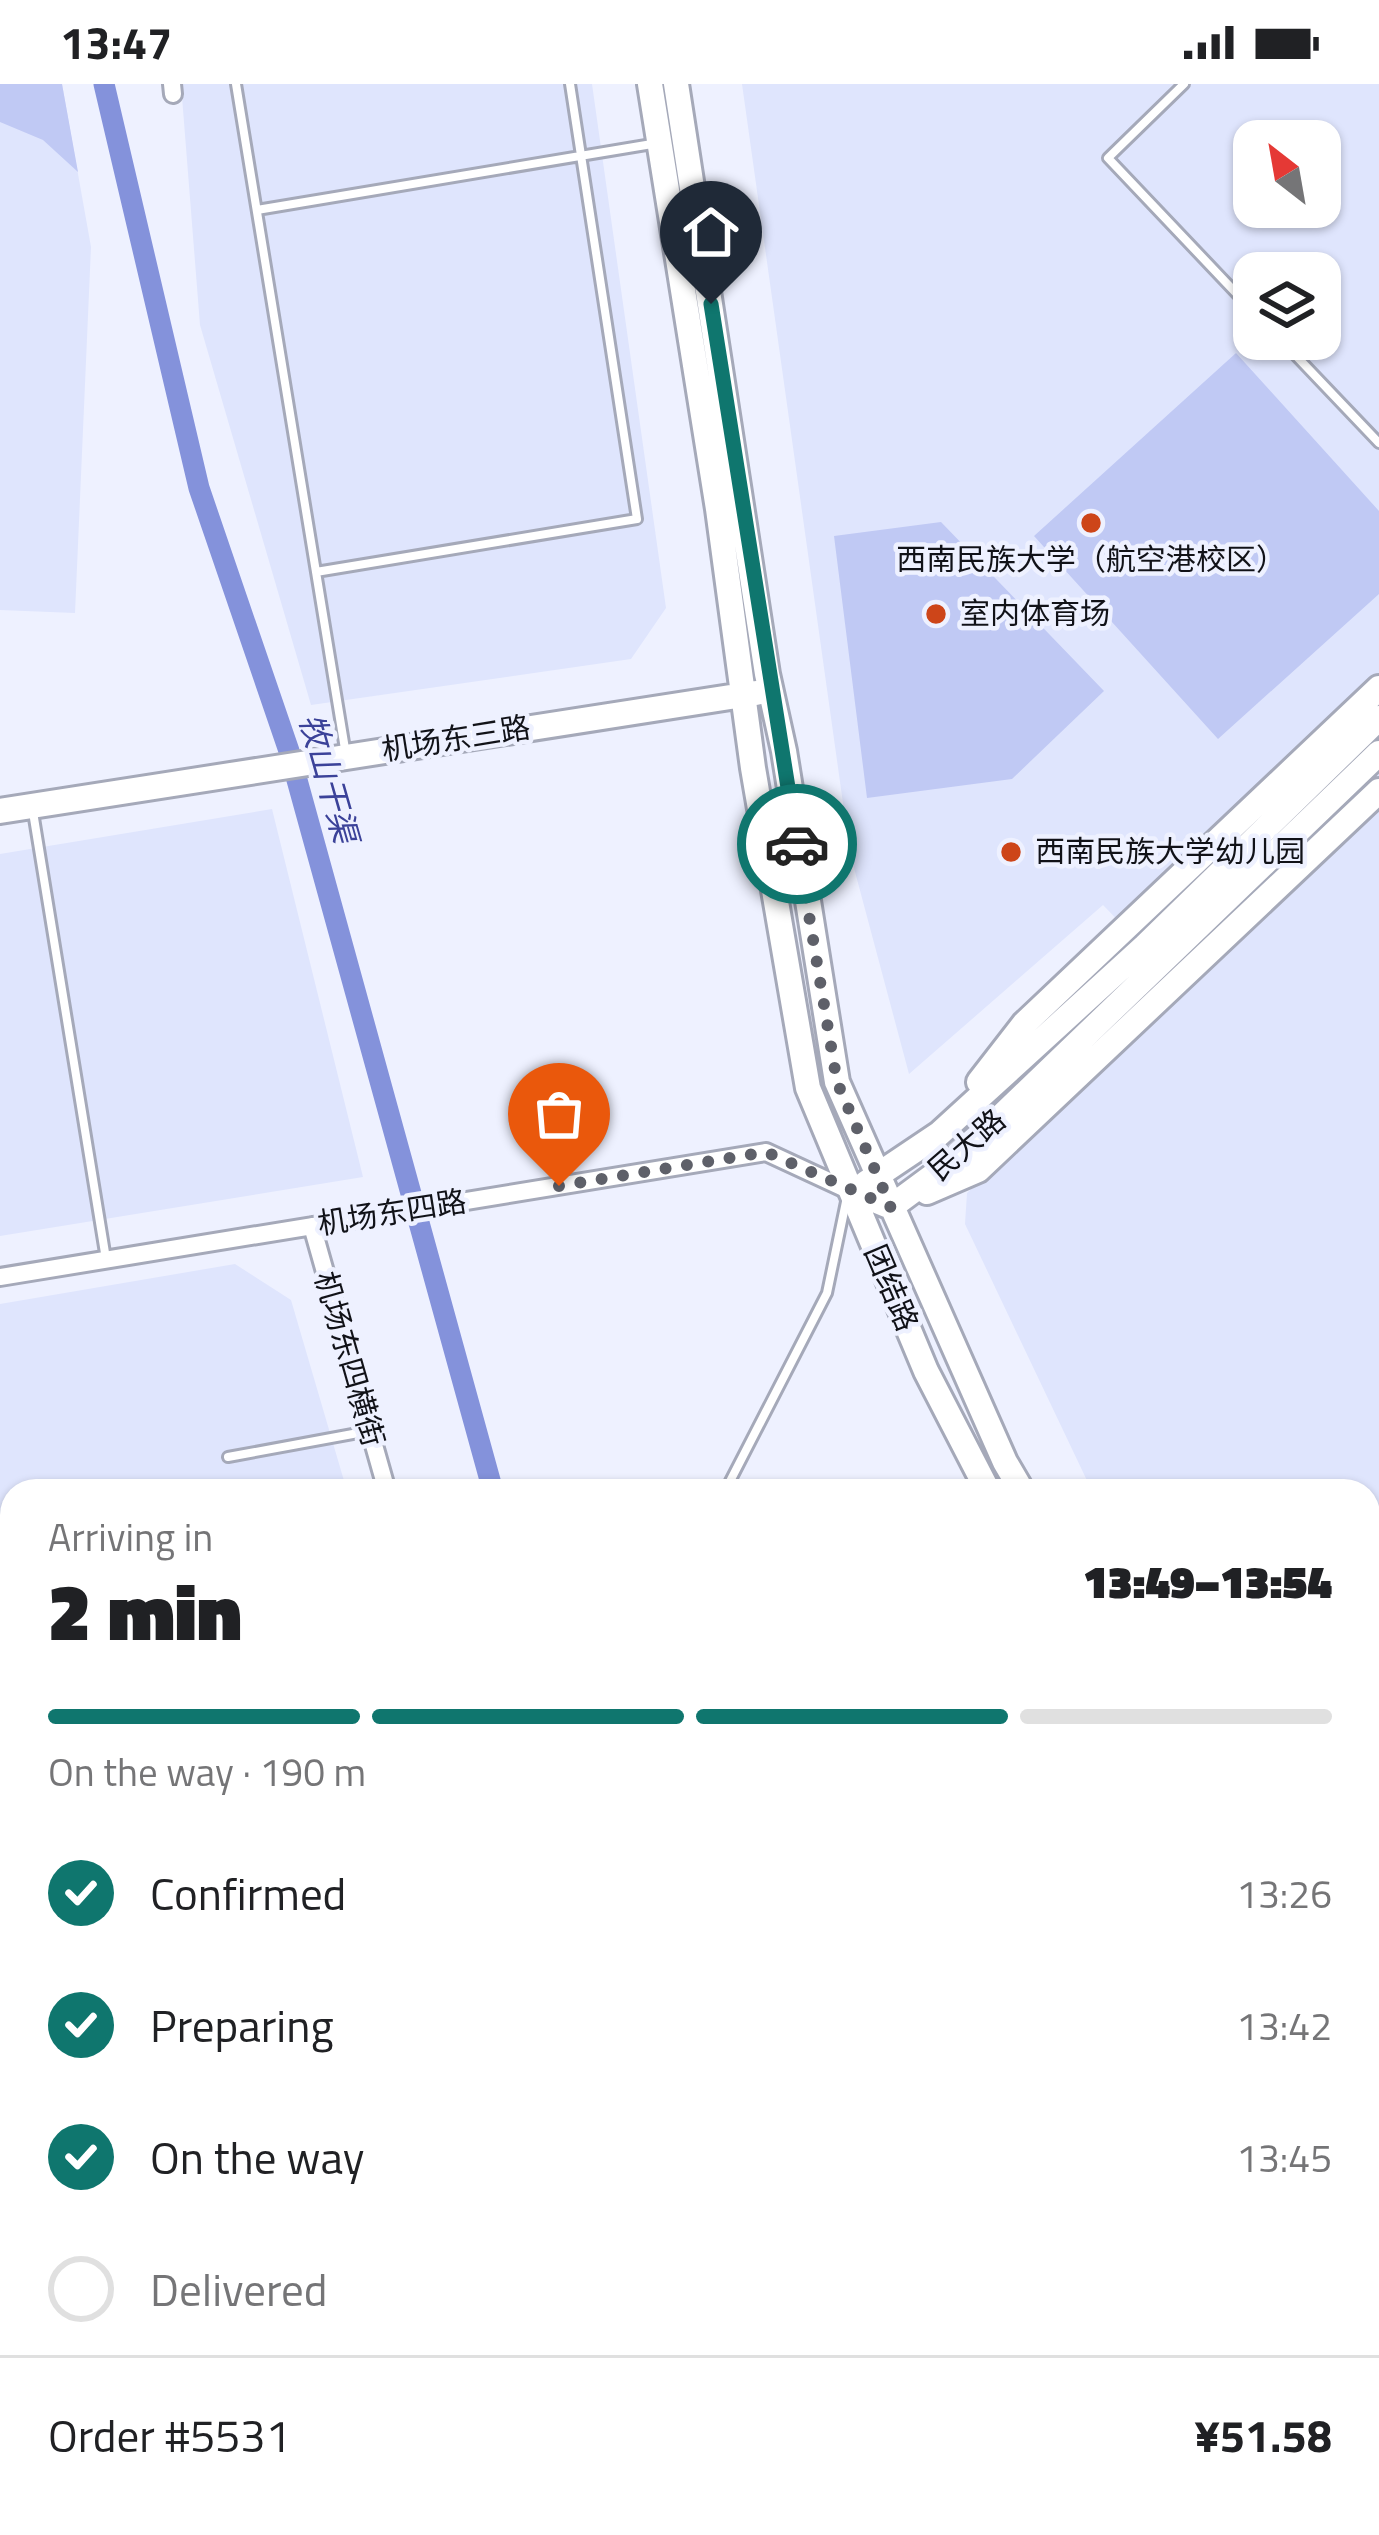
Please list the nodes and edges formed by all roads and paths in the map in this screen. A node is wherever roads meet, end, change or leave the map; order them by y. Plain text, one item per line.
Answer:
1 (236, 84) edge
2 (570, 84) edge
3 (650, 84) edge
4 (676, 84) edge
5 (1184, 84) edge
6 (659, 142) junction
7 (581, 156) junction
8 (257, 211) junction
9 (1233, 290) edge
10 (1300, 360) edge
11 (1379, 443) edge
12 (316, 572) junction
13 (1379, 688) edge
14 (770, 690) junction
15 (743, 694) junction
16 (1379, 718) edge
17 (1379, 753) edge
18 (346, 757) junction
19 (1379, 791) edge
20 (32, 806) junction
21 (0, 811) edge
22 (938, 1134) junction
23 (878, 1179) junction
24 (848, 1190) junction
25 (891, 1207) junction
26 (312, 1226) junction
27 (106, 1260) junction
28 (0, 1277) edge
29 (370, 1431) junction
30 (229, 1457) dead end
31 (384, 1479) edge
32 (731, 1479) edge
33 (982, 1479) edge
34 (1016, 1479) edge

1 - 8 lane
2 - 7 lane
3 - 6 main road, 团结路
4 - 14 main road, 团结路
5 - 9 lane
6 - 7 lane
6 - 15 main road, 团结路
7 - 8 lane
7 - 12 lane
8 - 12 lane
10 - 11 lane
12 - 18 lane
13 - 22 main road
14 - 15 main road, 机场东三路
14 - 23 main road, 团结路
15 - 18 main road, 机场东三路
15 - 24 main road, 团结路
16 - 22 main road, 民大路
17 - 25 main road, 民大路
18 - 20 main road, 机场东三路
19 - 25 main road
20 - 21 main road, 机场东三路
20 - 27 lane
22 - 23 main road, 民大路
23 - 24 main road, 民大路
23 - 25 main road, 团结路
24 - 25 main road
24 - 26 street, 机场东四路
24 - 32 lane
24 - 33 main road, 团结路
25 - 34 main road, 团结路
26 - 27 street, 机场东四路
26 - 29 street, 机场东四横街
27 - 28 street, 机场东四路
29 - 30 lane
29 - 31 street, 机场东四横街

